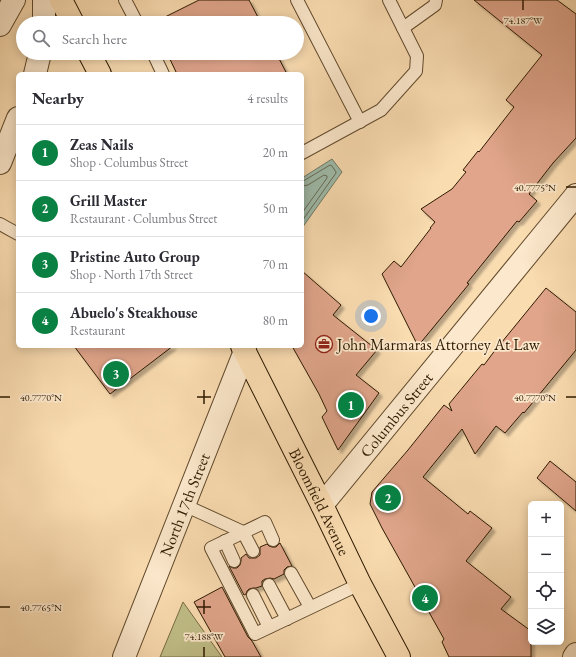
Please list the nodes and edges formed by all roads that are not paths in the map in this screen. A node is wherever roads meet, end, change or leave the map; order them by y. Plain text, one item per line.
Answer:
1 (14, 0) edge
2 (44, 0) edge
3 (61, 0) edge
4 (125, 0) edge
5 (297, 0) edge
6 (389, 0) edge
7 (436, 0) edge
8 (44, 16) edge
9 (69, 16) edge
10 (133, 16) edge
11 (1, 21) edge
12 (403, 28) junction
13 (38, 60) edge
14 (93, 60) edge
15 (156, 60) edge
16 (35, 72) edge
17 (99, 72) edge
18 (162, 72) edge
19 (360, 122) junction
20 (16, 123) edge
21 (304, 151) edge
22 (0, 163) edge
23 (576, 195) edge
24 (0, 224) edge
25 (16, 233) edge
26 (244, 349) edge
27 (184, 505) junction
28 (322, 505) junction
29 (243, 532) junction
30 (273, 540) dead end
31 (225, 541) junction
32 (253, 551) dead end
33 (234, 561) dead end
34 (291, 573) dead end
35 (360, 584) junction
36 (269, 585) dead end
37 (253, 595) dead end
38 (310, 607) junction
39 (286, 619) junction
40 (269, 627) junction
41 (576, 654) edge
42 (124, 657) edge
43 (399, 657) edge
44 (574, 657) edge

1 - 11 street
2 - 8 street
3 - 9 main road
4 - 10 lane
5 - 19 lane
6 - 12 lane
7 - 12 lane
12 - 19 lane
13 - 16 street
14 - 17 main road
15 - 18 lane
19 - 21 lane
20 - 22 street
23 - 28 street, Columbus Street
24 - 25 lane
26 - 27 street, North 17th Street
26 - 28 main road, Bloomfield Avenue
27 - 29 lane
27 - 42 street, North 17th Street
28 - 35 main road, Bloomfield Avenue
29 - 30 lane
29 - 31 lane
29 - 32 lane
31 - 33 lane
31 - 40 lane
34 - 38 lane
35 - 38 lane
35 - 43 main road, Bloomfield Avenue
36 - 39 lane
37 - 40 lane
38 - 39 lane
39 - 40 lane
41 - 44 street

